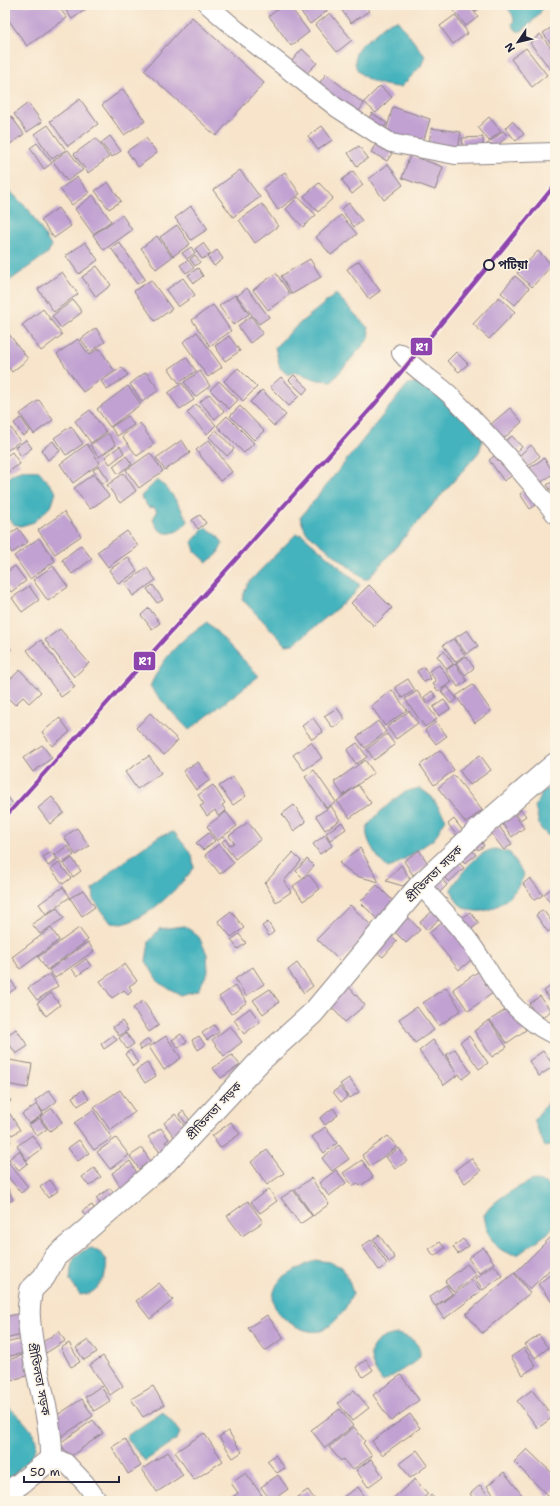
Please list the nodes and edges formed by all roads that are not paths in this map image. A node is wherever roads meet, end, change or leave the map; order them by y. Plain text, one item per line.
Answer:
1 (208, 5) edge
2 (554, 150) edge
3 (400, 353) dead end
4 (555, 514) edge
5 (555, 764) edge
6 (420, 885) junction
7 (555, 1035) edge
8 (51, 1459) junction
9 (5, 1494) edge
10 (98, 1501) edge

1 - 2 street
3 - 4 street
5 - 6 main road, প্রীতিলতা সড়ক
6 - 7 street
6 - 8 main road, প্রীতিলতা সড়ক
8 - 9 main road
8 - 10 street

